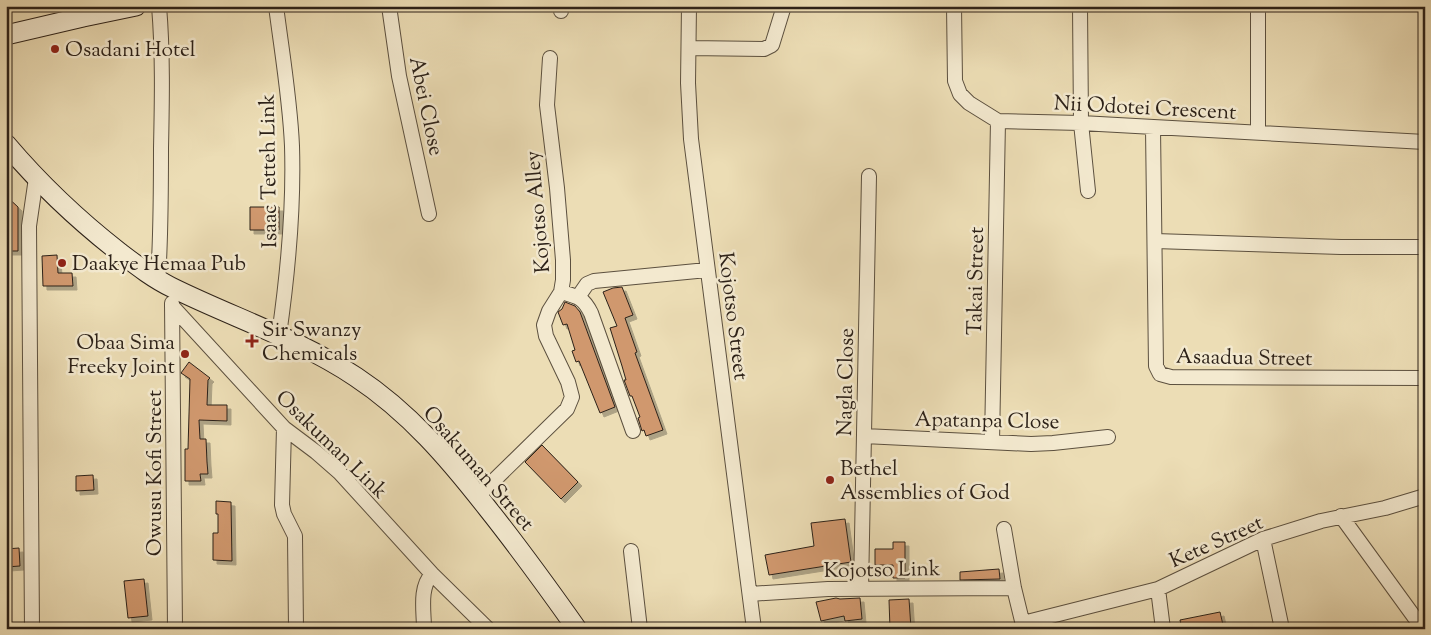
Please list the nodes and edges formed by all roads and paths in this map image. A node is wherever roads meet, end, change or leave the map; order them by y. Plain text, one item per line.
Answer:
1 (136, 6) edge
2 (158, 6) edge
3 (276, 6) edge
4 (389, 6) edge
5 (689, 6) edge
6 (784, 6) edge
7 (954, 6) edge
8 (1080, 6) edge
9 (1258, 6) edge
10 (83, 11) edge
11 (6, 35) edge
12 (689, 48) junction
13 (550, 58) dead end
14 (998, 121) junction
15 (1081, 123) junction
16 (1153, 128) junction
17 (1258, 132) junction
18 (1425, 142) edge
19 (6, 144) edge
20 (870, 176) dead end
21 (36, 178) junction
22 (1088, 191) dead end
23 (429, 214) dead end
24 (1155, 241) junction
25 (1425, 248) edge
26 (708, 270) junction
27 (165, 283) junction
28 (561, 292) junction
29 (578, 297) junction
30 (172, 306) junction
31 (279, 335) junction
32 (1425, 378) edge
33 (284, 428) junction
34 (633, 431) dead end
35 (864, 436) junction
36 (1108, 437) dead end
37 (992, 442) junction
38 (478, 496) junction
39 (1425, 496) edge
40 (1341, 516) junction
41 (1004, 529) dead end
42 (1263, 539) junction
43 (631, 551) dead end
44 (432, 574) junction
45 (1014, 588) junction
46 (861, 589) junction
47 (1158, 589) junction
48 (750, 594) junction
49 (1024, 626) edge
50 (32, 629) edge
51 (175, 629) edge
52 (296, 629) edge
53 (424, 629) edge
54 (488, 629) edge
55 (577, 629) edge
56 (640, 629) edge
57 (754, 629) edge
58 (1163, 629) edge
59 (1282, 629) edge
60 (1423, 629) edge

1 - 10 street
2 - 27 street, Owusu Kofi Street
3 - 31 street, Isaac Tetteh Link
4 - 23 street, Abei Close
5 - 12 street, Kojotso Street
6 - 12 street
7 - 14 street
8 - 15 street
9 - 17 street
10 - 11 street
12 - 26 street, Kojotso Street
13 - 28 street, Kojotso Alley
14 - 15 street, Nii Odotei Crescent
14 - 37 street, Takai Street
15 - 16 street, Nii Odotei Crescent
15 - 22 street
16 - 17 street, Nii Odotei Crescent
16 - 24 street, Asaadua Street
17 - 18 street, Nii Odotei Crescent
19 - 21 street, Osakuman Street
20 - 35 street, Nagla Close
21 - 27 street, Osakuman Street
21 - 50 street
24 - 25 street
24 - 32 street, Asaadua Street
26 - 29 street
26 - 48 street, Kojotso Street
27 - 30 street, Owusu Kofi Street
27 - 31 street, Osakuman Street
28 - 29 street
28 - 38 street, Kojotso Alley
29 - 34 street
30 - 33 street, Osakuman Link
30 - 51 street, Owusu Kofi Street
31 - 38 street, Osakuman Street
33 - 44 street, Osakuman Link
33 - 52 street
35 - 37 street, Apatanpa Close
35 - 46 street, Nagla Close
36 - 37 street, Apatanpa Close
38 - 55 street, Osakuman Street
39 - 40 street, Kete Street
40 - 42 street, Kete Street
40 - 60 street
41 - 45 street
42 - 47 street, Kete Street
42 - 59 street
43 - 56 street
44 - 53 street
44 - 54 street, Osakuman Link
45 - 46 street, Kojotso Link
45 - 49 street
46 - 48 street, Kojotso Link
47 - 49 street, Kete Street
47 - 58 street
48 - 57 street, Kojotso Street

